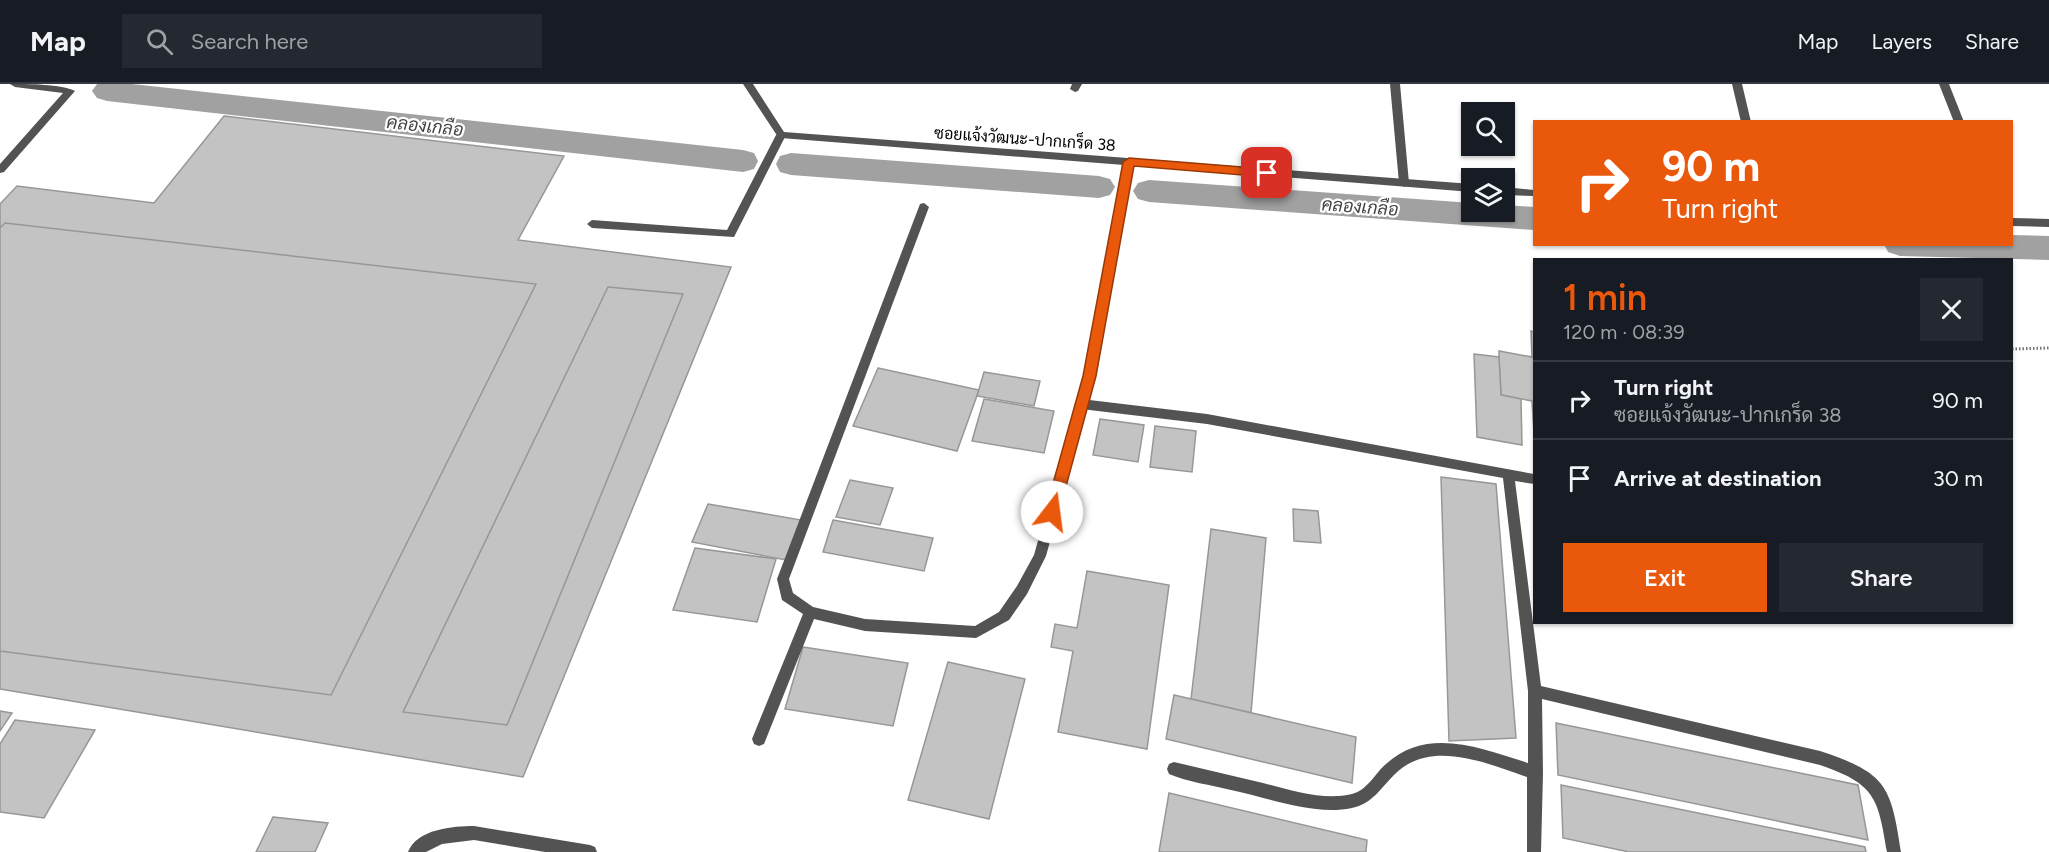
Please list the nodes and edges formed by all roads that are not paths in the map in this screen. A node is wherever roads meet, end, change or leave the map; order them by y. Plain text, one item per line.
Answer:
1 (15, 84) edge
2 (748, 84) edge
3 (1395, 84) edge
4 (1737, 84) edge
5 (1944, 84) edge
6 (31, 85) edge
7 (1746, 120) edge
8 (1958, 120) edge
9 (781, 135) junction
10 (1129, 162) junction
11 (0, 170) edge
12 (1404, 183) junction
13 (1461, 187) edge
14 (1515, 192) edge
15 (1533, 193) edge
16 (924, 207) dead end
17 (2013, 222) edge
18 (2049, 223) edge
19 (592, 224) dead end
20 (1081, 404) junction
21 (1508, 473) junction
22 (1533, 479) edge
23 (810, 612) junction
24 (1535, 691) junction
25 (759, 739) dead end
26 (1174, 769) dead end
27 (1536, 773) junction
28 (415, 852) edge
29 (590, 852) edge
30 (1534, 852) edge
31 (1894, 852) edge

1 - 6 street
2 - 9 street
3 - 12 street
4 - 7 street
5 - 8 street
6 - 11 street
9 - 10 street, ซอยแจ้งวัฒนะ-ปากเกร็ด 38
9 - 19 street
10 - 12 street, ซอยแจ้งวัฒนะ-ปากเกร็ด 38
10 - 20 street
12 - 13 street, ซอยแจ้งวัฒนะ-ปากเกร็ด 38
14 - 15 street
16 - 23 street
17 - 18 street
20 - 21 street
20 - 23 street
21 - 22 street
21 - 24 street
23 - 25 street
24 - 27 street
24 - 31 street
26 - 27 street
27 - 30 street
28 - 29 street

